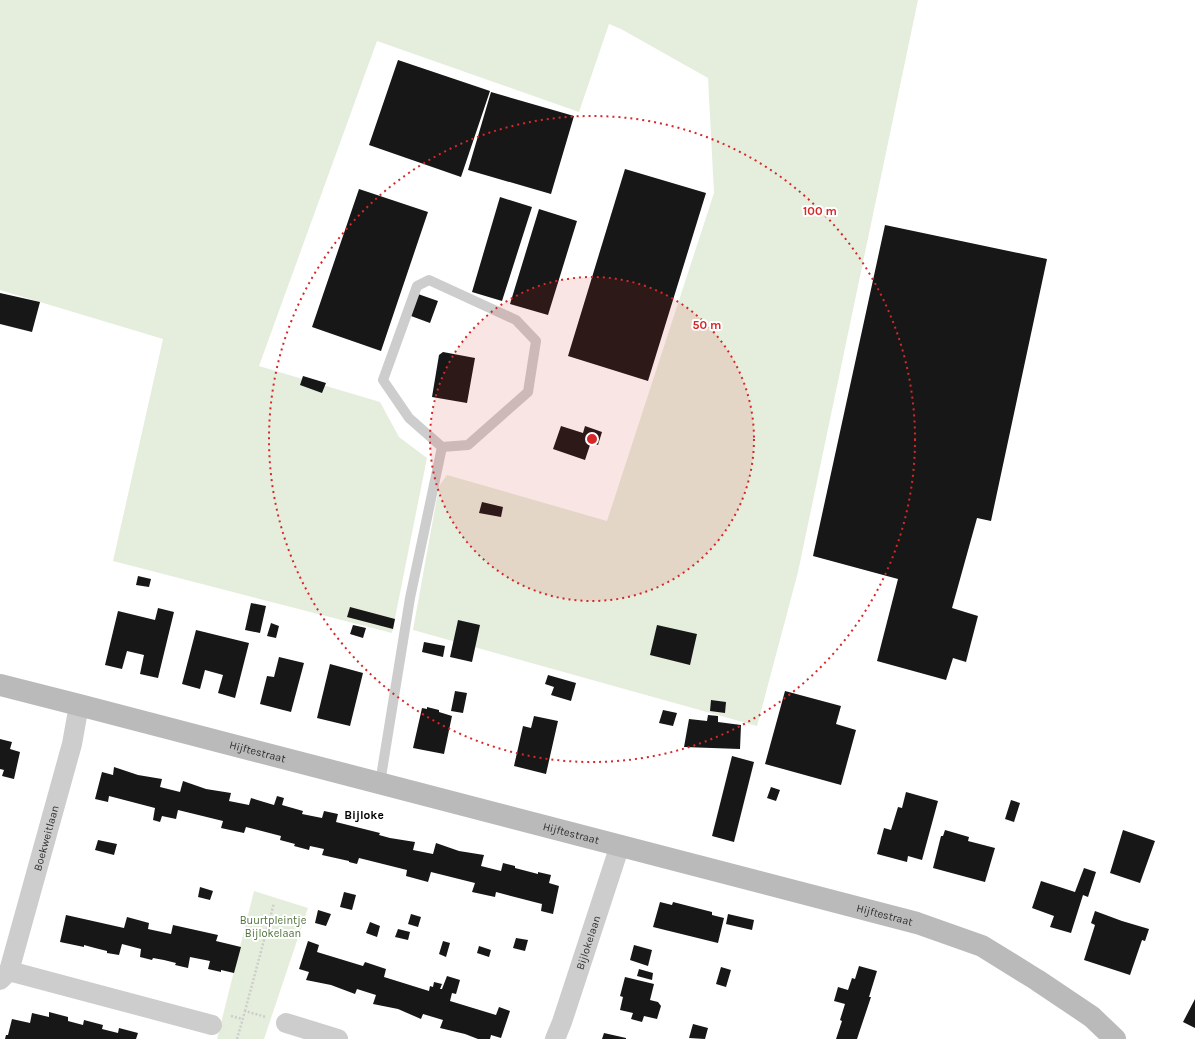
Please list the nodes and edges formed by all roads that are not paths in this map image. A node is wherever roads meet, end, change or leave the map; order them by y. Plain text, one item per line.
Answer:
1 (442, 446) junction
2 (0, 685) edge
3 (79, 705) junction
4 (380, 783) junction
5 (620, 845) junction
6 (5, 976) edge
7 (286, 1023) road end
8 (212, 1025) dead end
9 (338, 1039) edge
10 (555, 1039) edge
11 (1116, 1039) edge

1 - 1 lane
1 - 4 lane
2 - 3 street, Hijftestraat
3 - 4 street, Hijftestraat
3 - 6 street, Boekweitlaan
4 - 5 street, Hijftestraat
5 - 10 street, Bijlokelaan
5 - 11 street, Hijftestraat
6 - 8 street, Boekweitlaan
7 - 9 street

